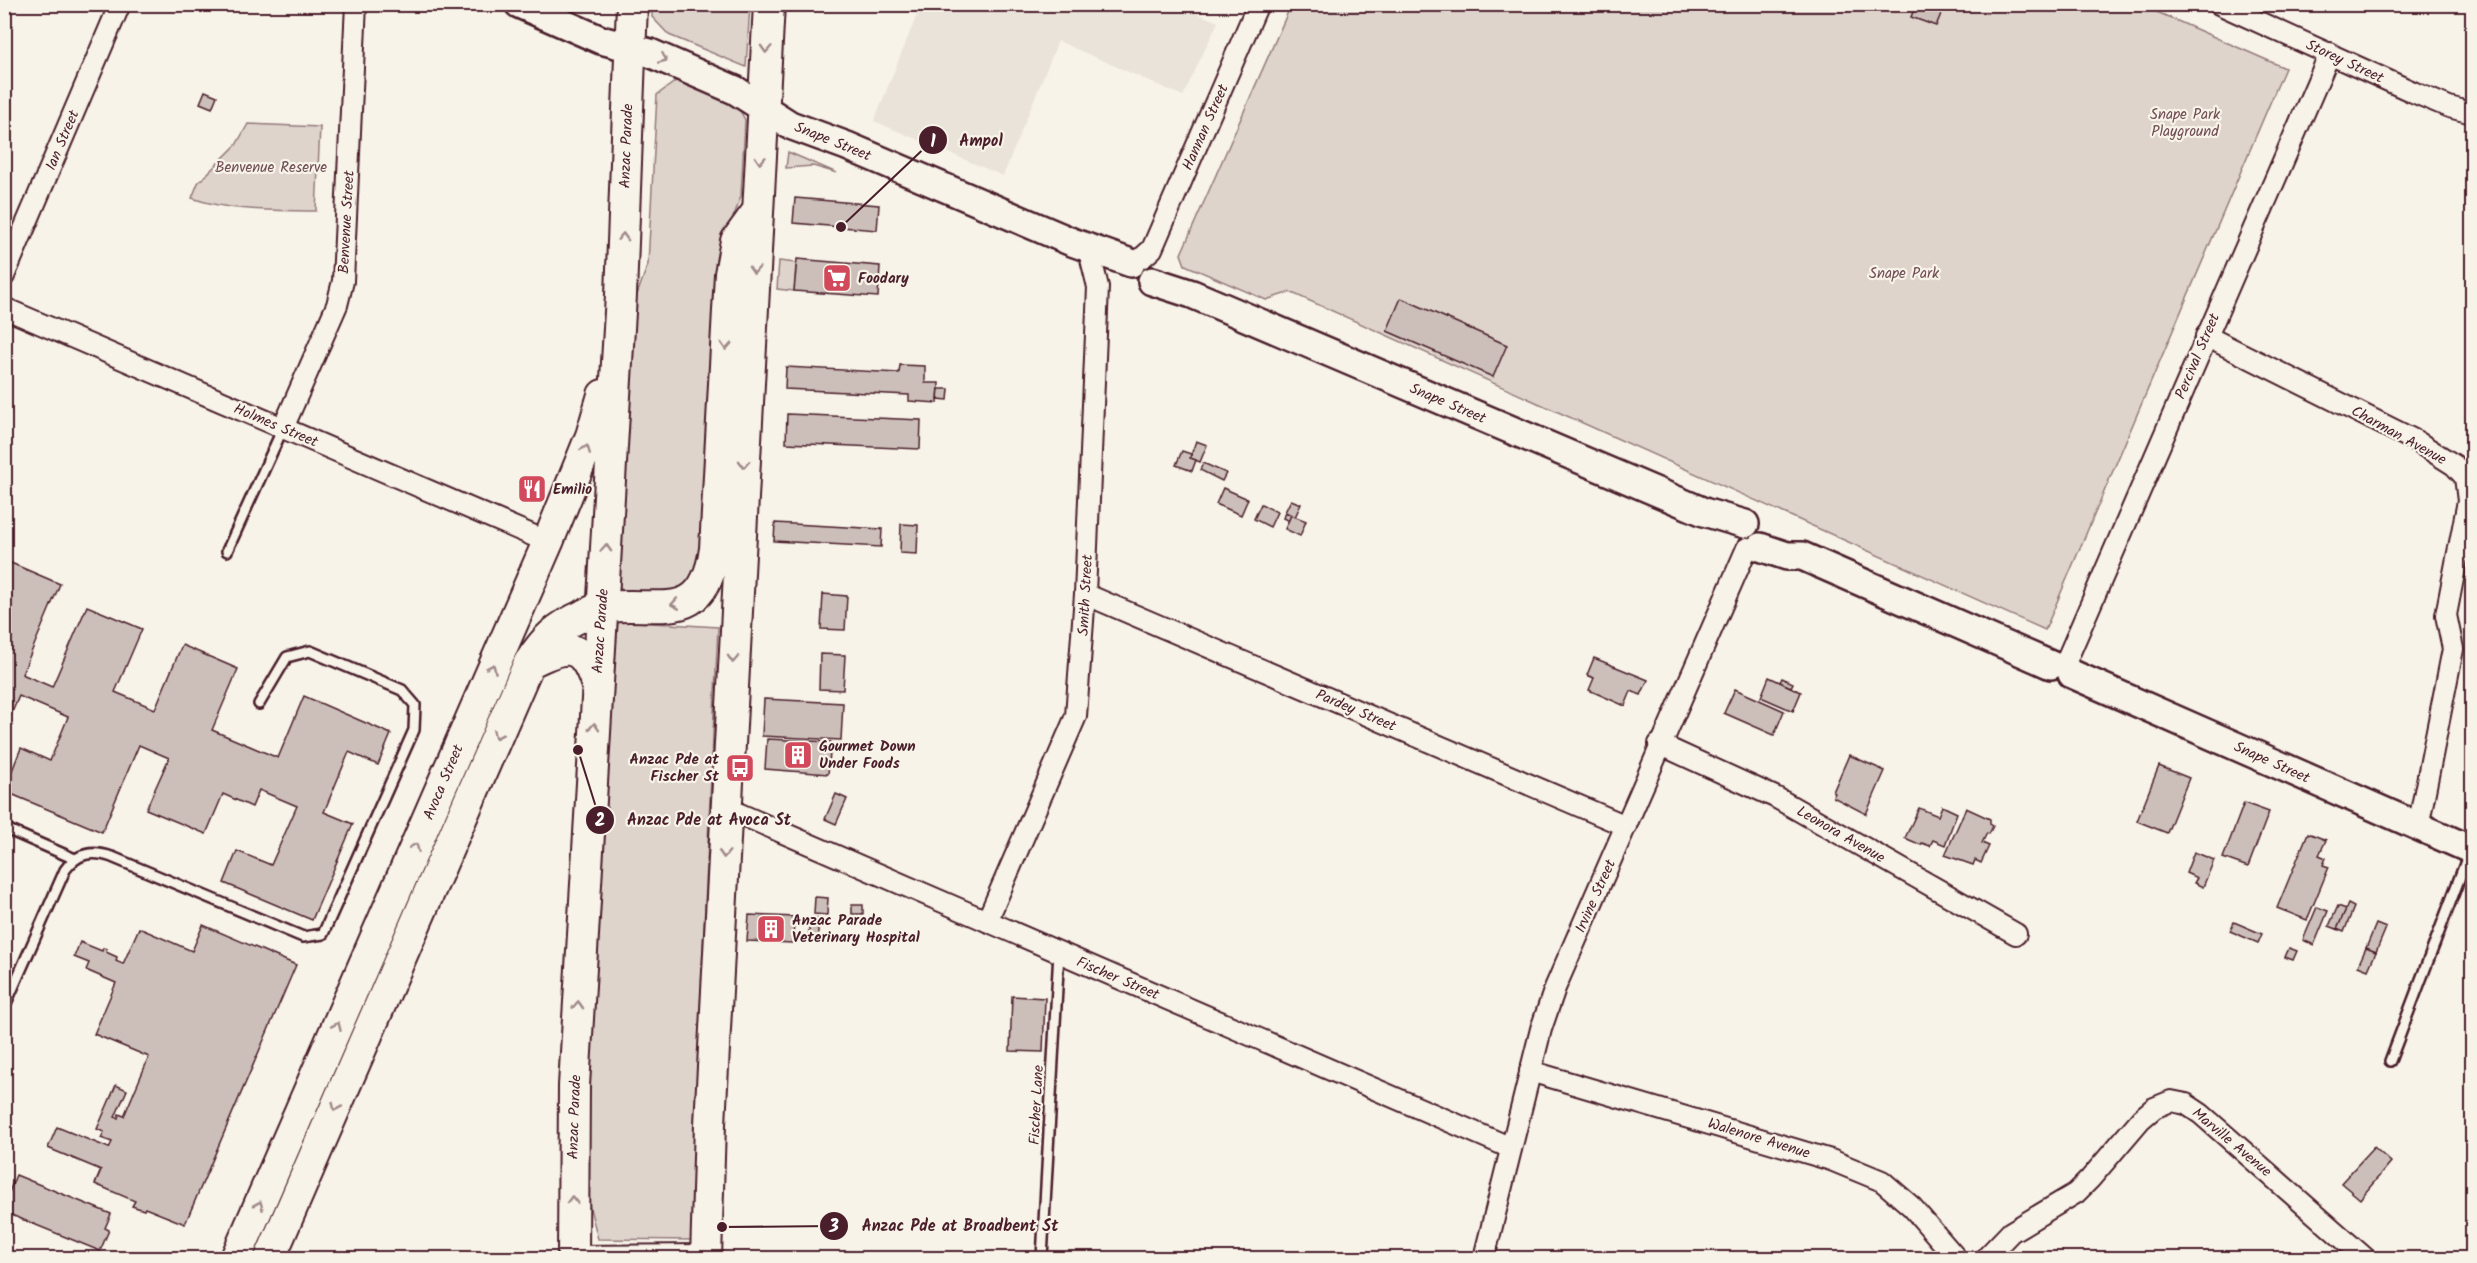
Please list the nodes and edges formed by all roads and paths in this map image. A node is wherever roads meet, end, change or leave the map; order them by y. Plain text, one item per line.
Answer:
1 (120, 4) edge
2 (356, 4) edge
3 (519, 4) edge
4 (632, 4) edge
5 (769, 4) edge
6 (1258, 4) edge
7 (2219, 4) edge
8 (630, 47) junction
9 (2331, 53) junction
10 (763, 108) junction
11 (2472, 113) edge
12 (758, 211) junction
13 (1080, 246) junction
14 (1145, 265) junction
15 (4, 276) edge
16 (621, 295) junction
17 (4, 308) edge
18 (2206, 336) junction
19 (283, 428) junction
20 (1751, 538) junction
21 (548, 542) junction
22 (227, 551) dead end
23 (1085, 594) junction
24 (603, 607) junction
25 (529, 663) junction
26 (2063, 666) junction
27 (596, 683) junction
28 (259, 704) dead end
29 (1659, 744) junction
30 (726, 808) junction
31 (1626, 826) junction
32 (2418, 826) junction
33 (4, 828) edge
34 (2471, 850) edge
35 (75, 859) junction
36 (987, 921) junction
37 (2016, 934) dead end
38 (374, 940) junction
39 (1059, 952) junction
40 (403, 953) junction
41 (4, 1008) edge
42 (2390, 1061) dead end
43 (1530, 1071) junction
44 (1511, 1148) junction
45 (573, 1257) edge
46 (706, 1257) edge
47 (236, 1258) edge
48 (270, 1258) edge
49 (1042, 1258) edge
50 (1484, 1258) edge
51 (1956, 1258) edge
52 (1986, 1258) edge
53 (2365, 1258) edge

1 - 15 street, Ian Street
2 - 19 street, Benvenue Street
3 - 8 street, Snape Street
4 - 8 main road, Anzac Parade
5 -> 10 main road
6 - 14 street, Hannan Street
7 - 9 street, Storey Street
8 -> 10 street, Snape Street
16 -> 8 main road, Anzac Parade
9 - 11 street, Storey Street
9 - 18 street, Percival Street
10 -> 12 main road
10 - 13 street, Snape Street
12 -> 24 main road
12 -> 30 main road
13 - 14 street, Snape Street
13 - 23 street, Smith Street
14 - 20 street, Snape Street
21 -> 16 main road, Avoca Street
24 -> 16 main road, Anzac Parade
17 - 19 street, Holmes Street
18 - 26 street, Percival Street
18 - 32 street, Charman Avenue
19 - 21 street, Holmes Street
19 - 22 lane
20 - 26 street, Snape Street
20 - 29 street, Irvine Street
38 -> 21 main road, Avoca Street
23 - 31 street, Pardey Street
23 - 36 street, Smith Street
24 - 25 main road, Avoca Street
24 - 27 main road, Anzac Parade
25 - 27 main road
25 -> 40 main road, Avoca Street
26 - 32 street, Snape Street
45 -> 27 main road, Anzac Parade
28 - 35 lane
29 - 31 street, Irvine Street
29 - 37 street, Leonora Avenue
30 - 36 street, Fischer Street
30 -> 46 main road
31 - 43 street, Irvine Street
32 - 34 street, Snape Street
33 - 35 lane
34 - 42 lane
35 - 41 lane
36 - 39 street, Fischer Street
38 - 40 main road
47 -> 38 main road, Avoca Street
39 - 44 street, Fischer Street
39 - 49 lane, Fischer Lane
40 -> 48 main road, Avoca Street
43 - 44 street, Irvine Street
43 - 51 street, Walenore Avenue
44 - 50 street, Irvine Street
45 - 46 street
52 - 53 street, Marville Avenue

